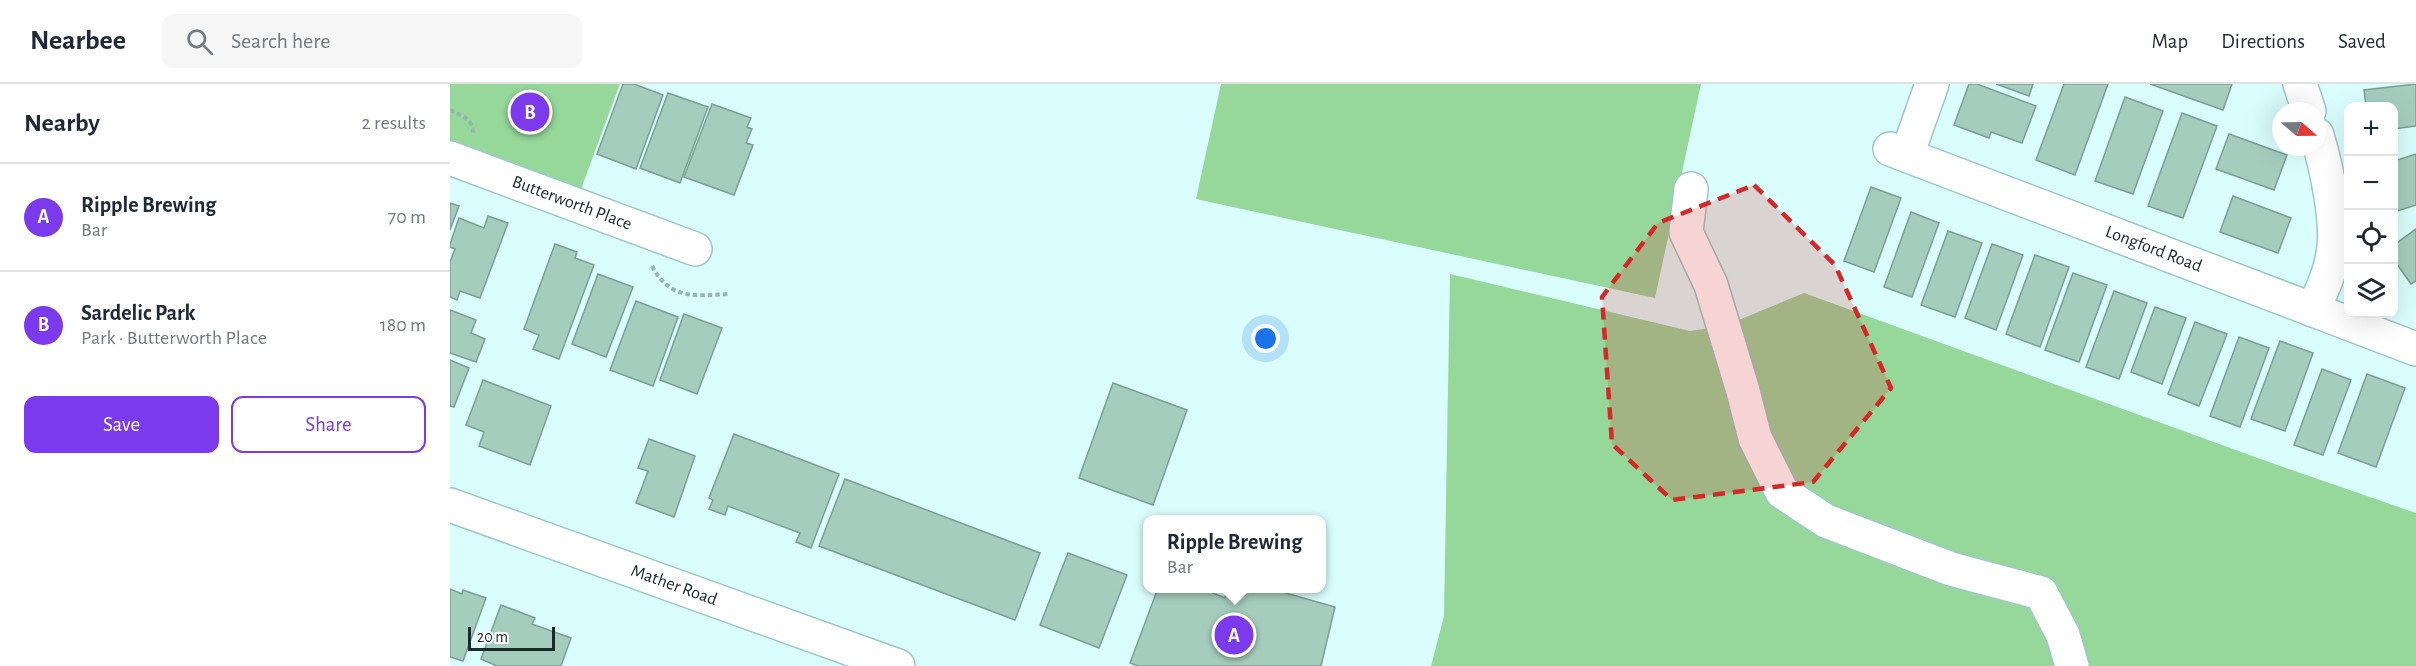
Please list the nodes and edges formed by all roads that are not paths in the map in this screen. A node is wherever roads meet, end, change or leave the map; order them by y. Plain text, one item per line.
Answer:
1 (1932, 84) edge
2 (2300, 84) edge
3 (2306, 102) edge
4 (2322, 156) edge
5 (450, 158) edge
6 (1691, 189) dead end
7 (695, 249) dead end
8 (2313, 310) junction
9 (2416, 349) edge
10 (450, 505) edge
11 (898, 666) edge
12 (2072, 666) edge

1 - 8 street, Longford Road
2 - 3 street
4 - 8 street
5 - 7 street, Butterworth Place
6 - 12 street
8 - 9 street, Longford Road
10 - 11 street, Mather Road

